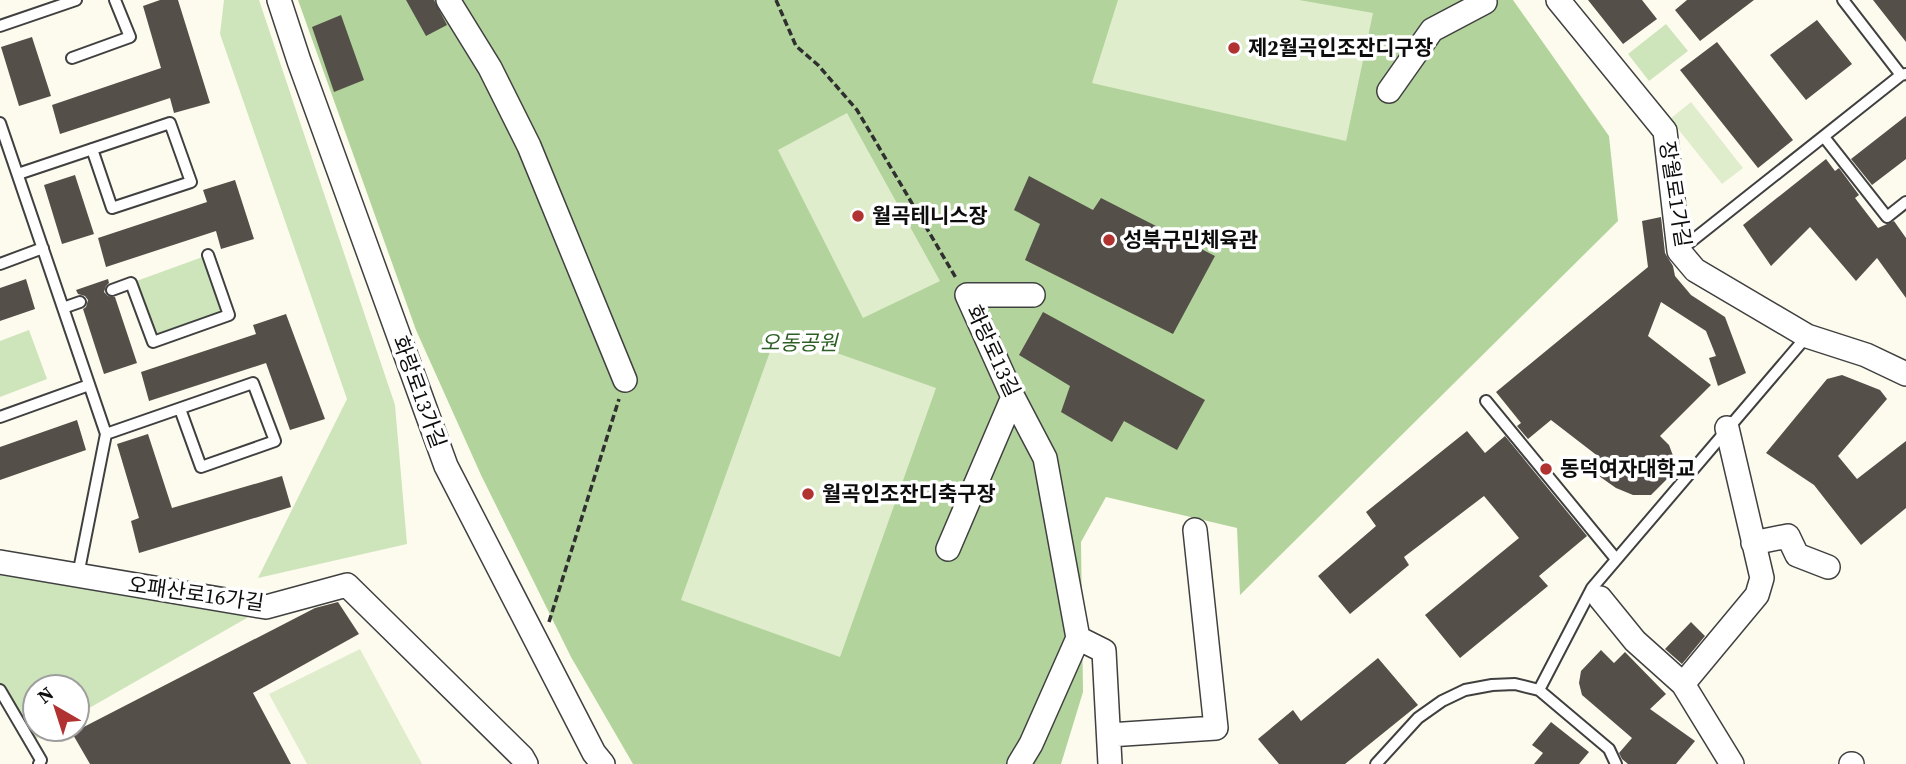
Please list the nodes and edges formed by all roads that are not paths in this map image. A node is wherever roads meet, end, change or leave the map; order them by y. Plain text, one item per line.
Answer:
1 (76, 0) edge
2 (116, 0) edge
3 (279, 0) edge
4 (447, 0) edge
5 (1484, 0) edge
6 (1558, 0) edge
7 (1843, 0) edge
8 (0, 26) edge
9 (72, 58) dead end
10 (1904, 74) edge
11 (1389, 91) dead end
12 (0, 123) edge
13 (1824, 137) junction
14 (92, 149) junction
15 (18, 174) junction
16 (1906, 202) edge
17 (43, 248) junction
18 (1679, 251) junction
19 (208, 256) dead end
20 (0, 264) edge
21 (112, 290) dead end
22 (1033, 295) dead end
23 (80, 302) dead end
24 (63, 308) junction
25 (1807, 336) junction
26 (1906, 374) edge
27 (625, 380) road end
28 (89, 385) junction
29 (1013, 397) junction
30 (1486, 401) dead end
31 (180, 408) junction
32 (0, 417) edge
33 (1727, 428) junction
34 (106, 435) junction
35 (1195, 530) dead end
36 (1754, 543) junction
37 (948, 549) dead end
38 (1616, 559) junction
39 (0, 562) edge
40 (1828, 567) dead end
41 (78, 575) junction
42 (1596, 593) junction
43 (1077, 638) junction
44 (1683, 684) junction
45 (0, 690) edge
46 (1539, 690) junction
47 (1109, 736) junction
48 (592, 760) edge
49 (39, 764) edge
50 (526, 764) edge
51 (1019, 764) edge
52 (1110, 764) edge
53 (1376, 764) edge
54 (1616, 764) edge
55 (1732, 764) edge

1 - 8 lane
2 - 9 lane
3 - 48 street, 화랑로13가길
4 - 27 street
5 - 11 street
6 - 18 street, 장월로1가길
7 - 10 lane
10 - 13 lane
12 - 15 lane
13 - 16 lane
13 - 18 lane
14 - 14 lane
14 - 15 lane
15 - 17 lane
17 - 20 lane
17 - 24 lane
18 - 25 street, 장월로1가길
19 - 21 lane
22 - 29 street, 화랑로13길
23 - 24 lane
24 - 28 lane
25 - 26 street, 장월로1가길
25 - 33 lane
28 - 32 lane
28 - 34 lane
29 - 37 street
29 - 43 street, 화랑로13길
30 - 38 lane
31 - 31 lane
31 - 34 lane
33 - 36 street
33 - 38 lane
34 - 41 lane
35 - 47 street
36 - 40 street
36 - 44 street
38 - 42 lane
39 - 41 street, 오패산로16가길
41 - 50 street, 오패산로16가길
42 - 44 street
42 - 46 lane
43 - 47 street
43 - 51 street
44 - 55 street
45 - 49 lane
46 - 53 lane
46 - 54 lane
47 - 52 street

